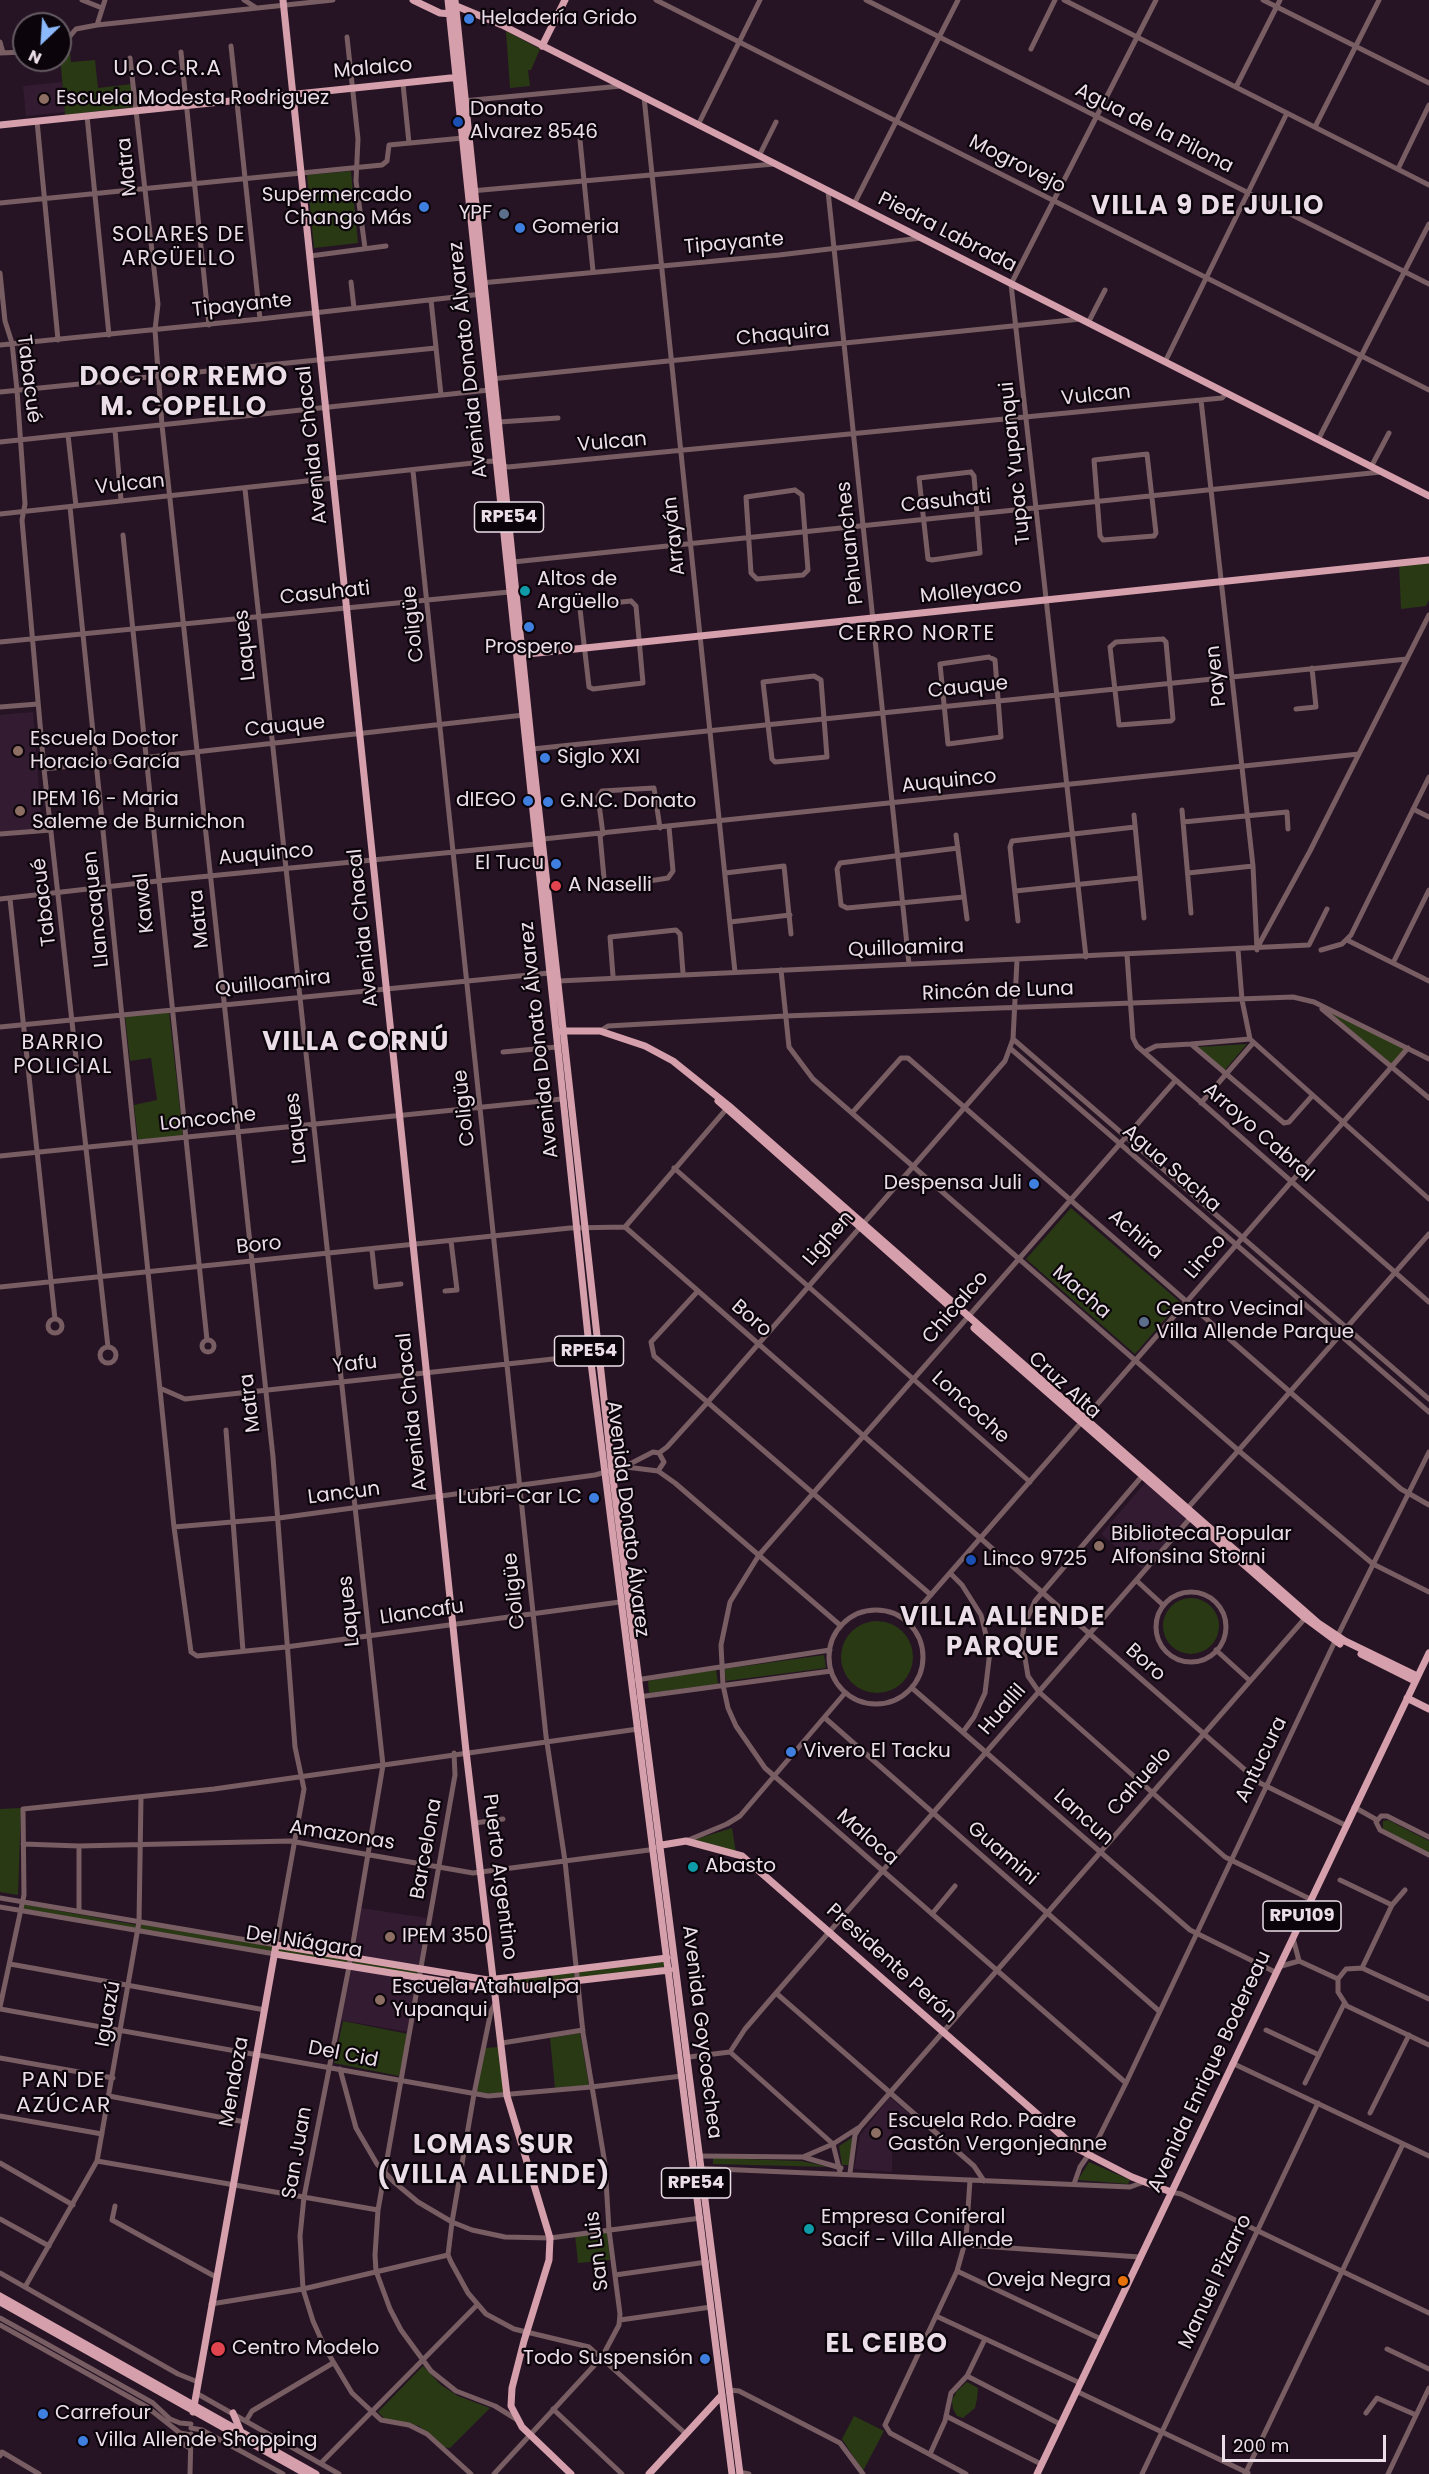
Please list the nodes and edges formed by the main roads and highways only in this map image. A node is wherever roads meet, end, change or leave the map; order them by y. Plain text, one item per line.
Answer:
1 (412, 0) edge
2 (565, 0) edge
3 (283, 2) edge
4 (452, 6) edge
5 (542, 46) junction
6 (460, 77) junction
7 (293, 93) junction
8 (463, 101) junction
9 (0, 125) edge
10 (472, 191) junction
11 (491, 379) junction
12 (1429, 496) edge
13 (1429, 560) edge
14 (519, 655) junction
15 (525, 715) junction
16 (555, 1031) junction
17 (564, 1031) junction
18 (600, 1031) joint
19 (1429, 1653) edge
20 (1416, 1679) junction
21 (638, 1697) junction
22 (1407, 1698) junction
23 (1429, 1709) edge
24 (466, 1751) joint
25 (662, 1845) junction
26 (654, 1848) joint
27 (276, 1945) joint
28 (274, 1954) junction
29 (672, 1963) junction
30 (421, 1974) junction
31 (495, 1979) junction
32 (496, 1990) junction
33 (698, 2167) junction
34 (1171, 2192) junction
35 (0, 2296) edge
36 (0, 2302) edge
37 (729, 2390) junction
38 (721, 2396) junction
39 (193, 2408) junction
40 (233, 2413) road end
41 (241, 2432) junction
42 (737, 2473) edge
43 (306, 2474) edge
44 (316, 2474) edge
45 (571, 2474) edge
46 (650, 2474) edge
47 (1037, 2474) edge

1 - 4 main road, Piedra Labrada
2 - 5 main road
3 - 7 main road, Avenida Chacal
4 - 5 main road, Piedra Labrada
4 - 6 main road, Avenida Donato Álvarez / RPE54
5 - 12 main road, Piedra Labrada
6 - 7 main road, Malalco
6 - 8 main road, Avenida Donato Álvarez / RPE54
7 - 9 main road, Malalco
7 - 24 main road, Avenida Chacal
8 - 10 main road, Avenida Donato Álvarez / RPE54
8 - 10 main road, Avenida Donato Álvarez / RPE54
10 - 11 main road, Avenida Donato Álvarez / RPE54
11 - 14 main road, Avenida Donato Álvarez / RPE54
11 - 14 main road, Avenida Donato Álvarez / RPE54
13 - 14 main road, Molleyaco
14 - 15 main road, Avenida Donato Álvarez / RPE54
15 - 16 main road, Avenida Donato Álvarez / RPE54
15 - 17 main road, Avenida Donato Álvarez / RPE54
16 - 17 main road, Rincón de Luna
16 - 21 main road, Avenida Donato Álvarez / RPE54
17 - 18 main road, Rincón de Luna
17 - 21 main road, Avenida Donato Álvarez / RPE54
18 - 20 main road, Cruz Alta
19 - 20 main road, Avenida Enrique Bodereau / RPU109
20 - 22 main road, Avenida Enrique Bodereau / RPU109
21 - 25 main road, Avenida Donato Álvarez / RPE54
21 - 26 main road, Avenida Donato Álvarez / RPE54
22 - 23 main road
22 - 34 main road, Avenida Enrique Bodereau / RPU109
24 - 31 main road, Puerto Argentino
25 - 29 main road, Avenida Goycoechea / RPE54
25 - 34 main road, Presidente Perón
26 - 29 main road, Avenida Goycoechea / RPE54
27 - 28 main road, Mendoza
27 - 30 main road, Del Niágara
28 - 30 main road, Del Niágara
28 - 39 main road, Mendoza
29 - 31 main road, Del Niágara
29 - 32 main road, Del Niágara
29 - 33 main road, Avenida Goycoechea / RPE54
29 - 33 main road, Avenida Goycoechea / RPE54
30 - 31 main road, Del Niágara
30 - 32 main road, Del Niágara
31 - 32 main road, Puerto Argentino
32 - 45 main road, Puerto Argentino
33 - 37 main road, Avenida Goycoechea / RPE54
33 - 38 main road, Avenida Goycoechea / RPE54
34 - 47 main road, Avenida Enrique Bodereau / RPU109
35 - 39 main road
36 - 39 main road
37 - 38 main road
37 - 42 main road, Avenida Goycoechea / RPE54
38 - 42 main road, Avenida Goycoechea / RPE54
38 - 46 main road
39 - 41 main road
39 - 43 main road
40 - 41 main road
41 - 44 main road

